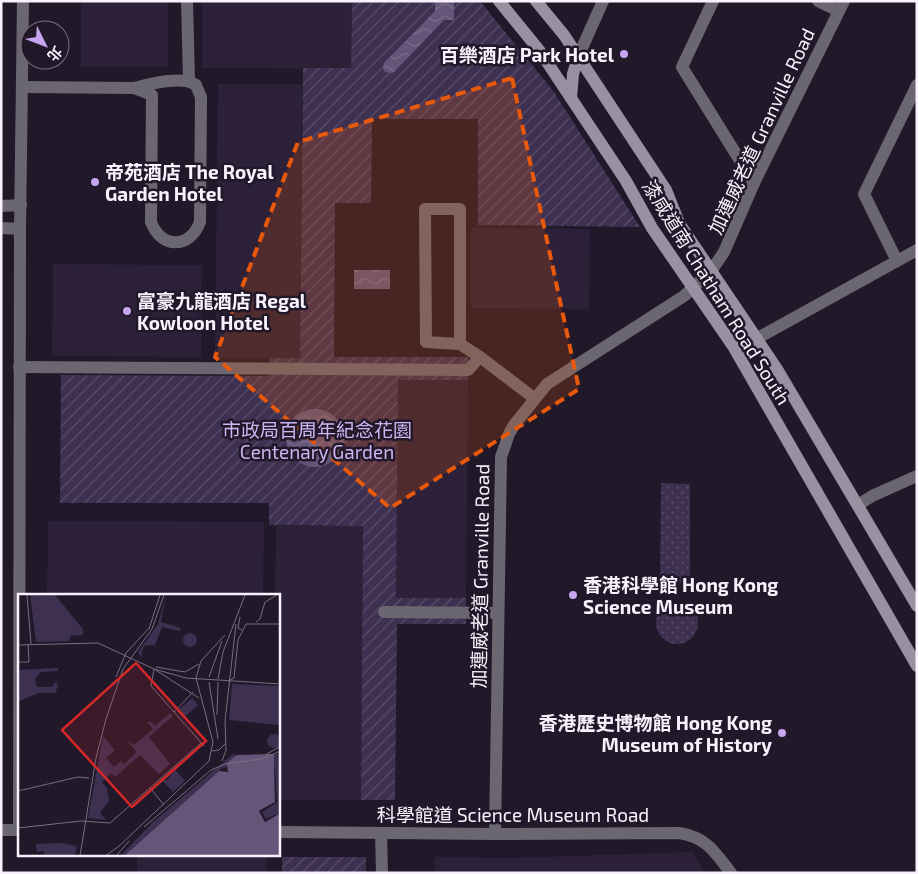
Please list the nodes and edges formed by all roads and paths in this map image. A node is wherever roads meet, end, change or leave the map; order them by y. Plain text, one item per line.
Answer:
1 (23, 1) edge
2 (187, 1) edge
3 (499, 1) edge
4 (536, 1) edge
5 (603, 1) edge
6 (713, 1) edge
7 (818, 1) edge
8 (841, 6) edge
9 (578, 57) junction
10 (188, 81) junction
11 (917, 85) edge
12 (22, 87) junction
13 (134, 88) junction
14 (571, 98) junction
15 (754, 183) junction
16 (21, 205) junction
17 (1, 206) edge
18 (1, 228) edge
19 (20, 228) junction
20 (917, 250) edge
21 (897, 261) junction
22 (711, 271) junction
23 (693, 288) junction
24 (756, 339) junction
25 (460, 344) junction
26 (480, 357) junction
27 (19, 367) junction
28 (534, 398) junction
29 (917, 476) edge
30 (858, 505) junction
31 (19, 594) edge
32 (915, 598) edge
33 (384, 612) dead end
34 (498, 613) junction
35 (917, 666) edge
36 (1, 830) edge
37 (18, 830) edge
38 (280, 832) edge
39 (381, 833) junction
40 (494, 834) junction
41 (382, 873) edge
42 (730, 873) edge

1 - 12 street
2 - 10 street
3 - 14 main road, 漆咸道南 Chatham Road South
4 - 9 main road, 漆咸道南 Chatham Road South
5 - 9 street
6 - 15 street
7 - 8 street
8 - 15 street, 加連威老道 Granville Road
9 - 14 main road
9 - 22 main road, 漆咸道南 Chatham Road South
10 - 13 street
10 - 13 street
11 - 21 street
12 - 13 street
12 - 16 street
14 - 23 main road, 漆咸道南 Chatham Road South
15 - 22 street, 加連威老道 Granville Road
16 - 17 street
16 - 19 street
18 - 19 street
19 - 27 street
20 - 21 street
21 - 24 street
22 - 23 street, 加連威老道 Granville Road
22 - 24 main road, 漆咸道南 Chatham Road South
23 - 28 street, 加連威老道 Granville Road
23 - 35 main road, 漆咸道南 Chatham Road South
24 - 30 main road, 漆咸道南 Chatham Road South
25 - 25 street
25 - 26 street
26 - 27 street
26 - 28 street
27 - 31 street
28 - 34 street, 加連威老道 Granville Road
29 - 30 street
30 - 32 main road, 漆咸道南 Chatham Road South
33 - 34 street
34 - 40 street, 加連威老道 Granville Road
36 - 37 street
38 - 39 street, 科學館道 Science Museum Road
39 - 40 street, 科學館道 Science Museum Road
39 - 41 street
40 - 42 street, 科學館道 Science Museum Road

